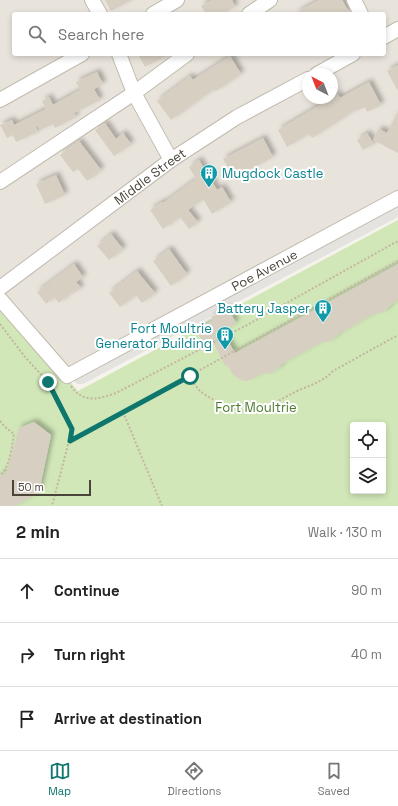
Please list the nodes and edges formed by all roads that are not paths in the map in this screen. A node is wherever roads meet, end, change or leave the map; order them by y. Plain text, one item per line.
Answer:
1 (92, 0) edge
2 (177, 0) edge
3 (270, 0) edge
4 (354, 0) edge
5 (99, 12) edge
6 (156, 12) edge
7 (252, 12) edge
8 (360, 12) edge
9 (398, 28) edge
10 (386, 36) edge
11 (78, 56) edge
12 (120, 56) edge
13 (184, 56) edge
14 (349, 56) edge
15 (328, 68) edge
16 (302, 82) edge
17 (134, 93) junction
18 (0, 100) edge
19 (171, 160) junction
20 (0, 182) edge
21 (398, 198) edge
22 (0, 288) edge
23 (0, 299) edge

1 - 5 street
2 - 6 street
3 - 7 street
4 - 8 street
9 - 10 street
11 - 18 street
12 - 17 street
13 - 17 street
14 - 15 street
16 - 19 street, Middle Street
17 - 19 street
17 - 20 street
19 - 22 street, Middle Street
21 - 23 street, Poe Avenue

